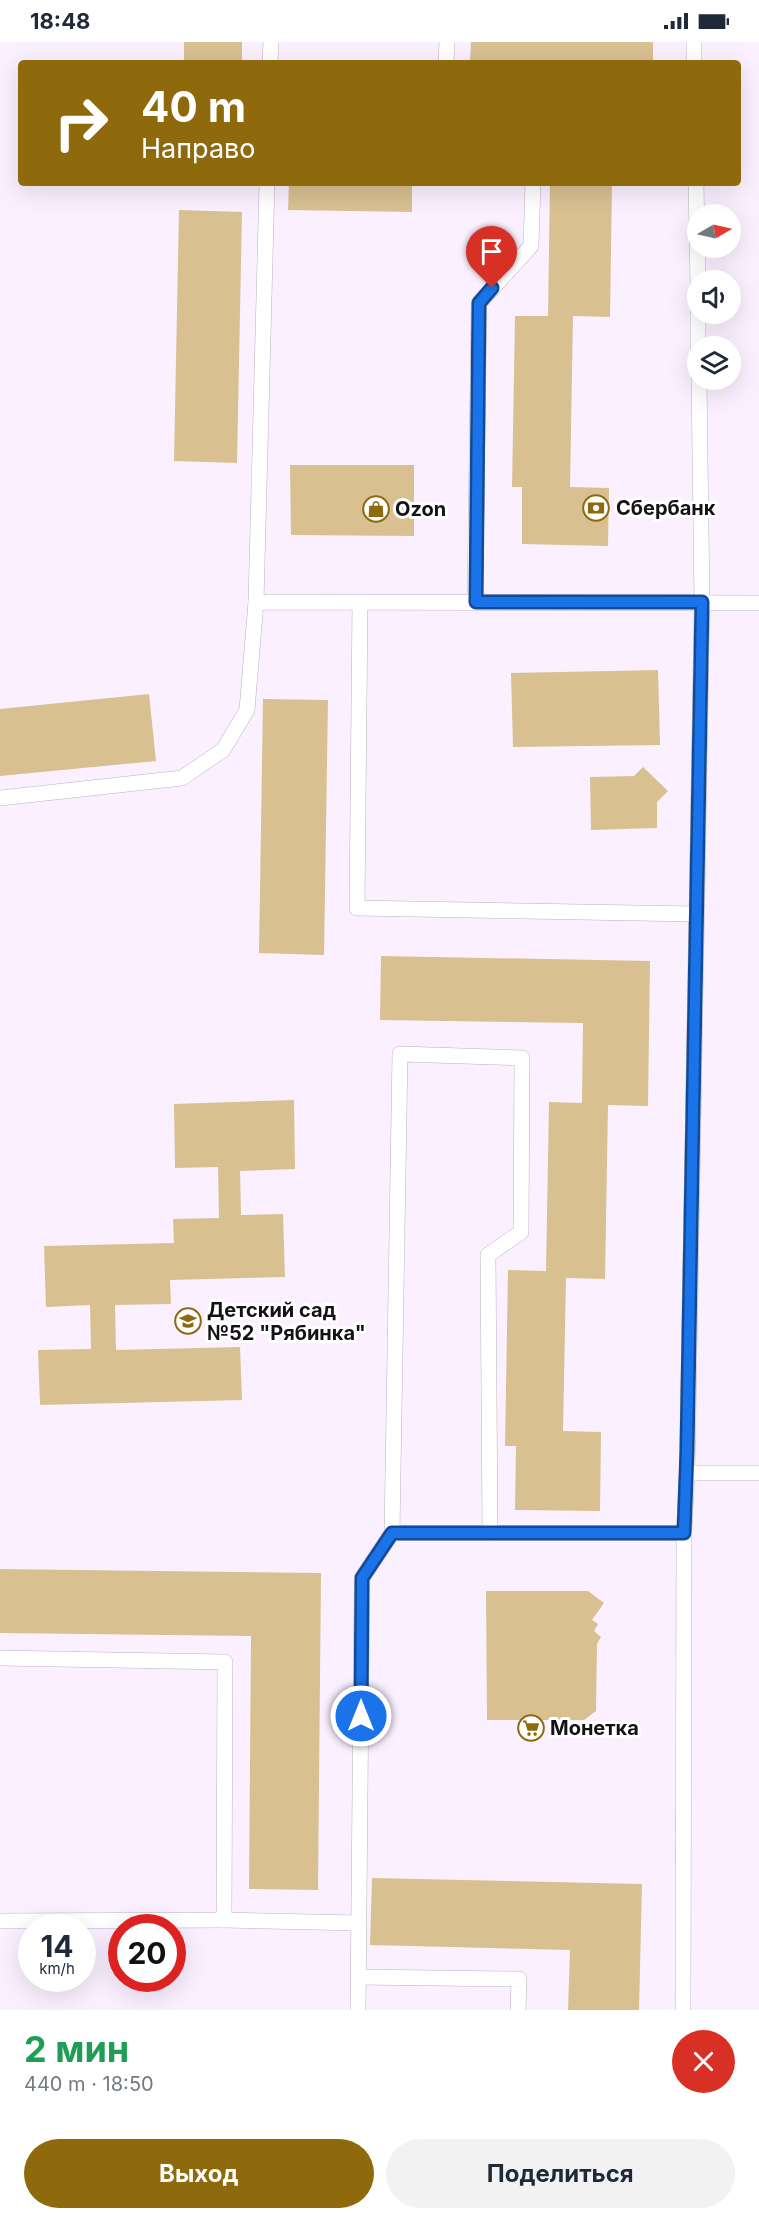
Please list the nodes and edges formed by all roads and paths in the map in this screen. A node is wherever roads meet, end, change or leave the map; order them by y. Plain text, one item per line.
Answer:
1 (271, 42) edge
2 (447, 42) edge
3 (694, 42) edge
4 (270, 60) edge
5 (446, 60) edge
6 (694, 60) edge
7 (267, 186) edge
8 (533, 186) edge
9 (696, 186) edge
10 (698, 270) edge
11 (699, 390) edge
12 (256, 602) junction
13 (360, 602) junction
14 (476, 602) junction
15 (702, 602) junction
16 (759, 603) edge
17 (0, 798) edge
18 (695, 915) junction
19 (687, 1473) junction
20 (759, 1473) edge
21 (392, 1533) junction
22 (490, 1533) junction
23 (684, 1533) junction
24 (0, 1658) edge
25 (224, 1920) junction
26 (0, 1921) edge
27 (359, 1923) junction
28 (359, 1977) junction
29 (358, 2010) edge
30 (518, 2010) edge
31 (683, 2010) edge

1 - 4 lane
2 - 5 lane
3 - 6 lane
7 - 12 lane
8 - 14 lane
9 - 10 lane
11 - 15 lane
12 - 13 lane
12 - 17 lane
13 - 14 lane
13 - 18 lane
14 - 15 lane
15 - 16 lane
15 - 18 lane
18 - 19 lane
19 - 20 lane
19 - 23 lane
21 - 22 lane
21 - 22 lane
21 - 27 lane
22 - 23 lane
23 - 31 lane
24 - 25 lane
25 - 26 lane
25 - 27 lane
27 - 28 lane
28 - 29 lane
28 - 30 lane

